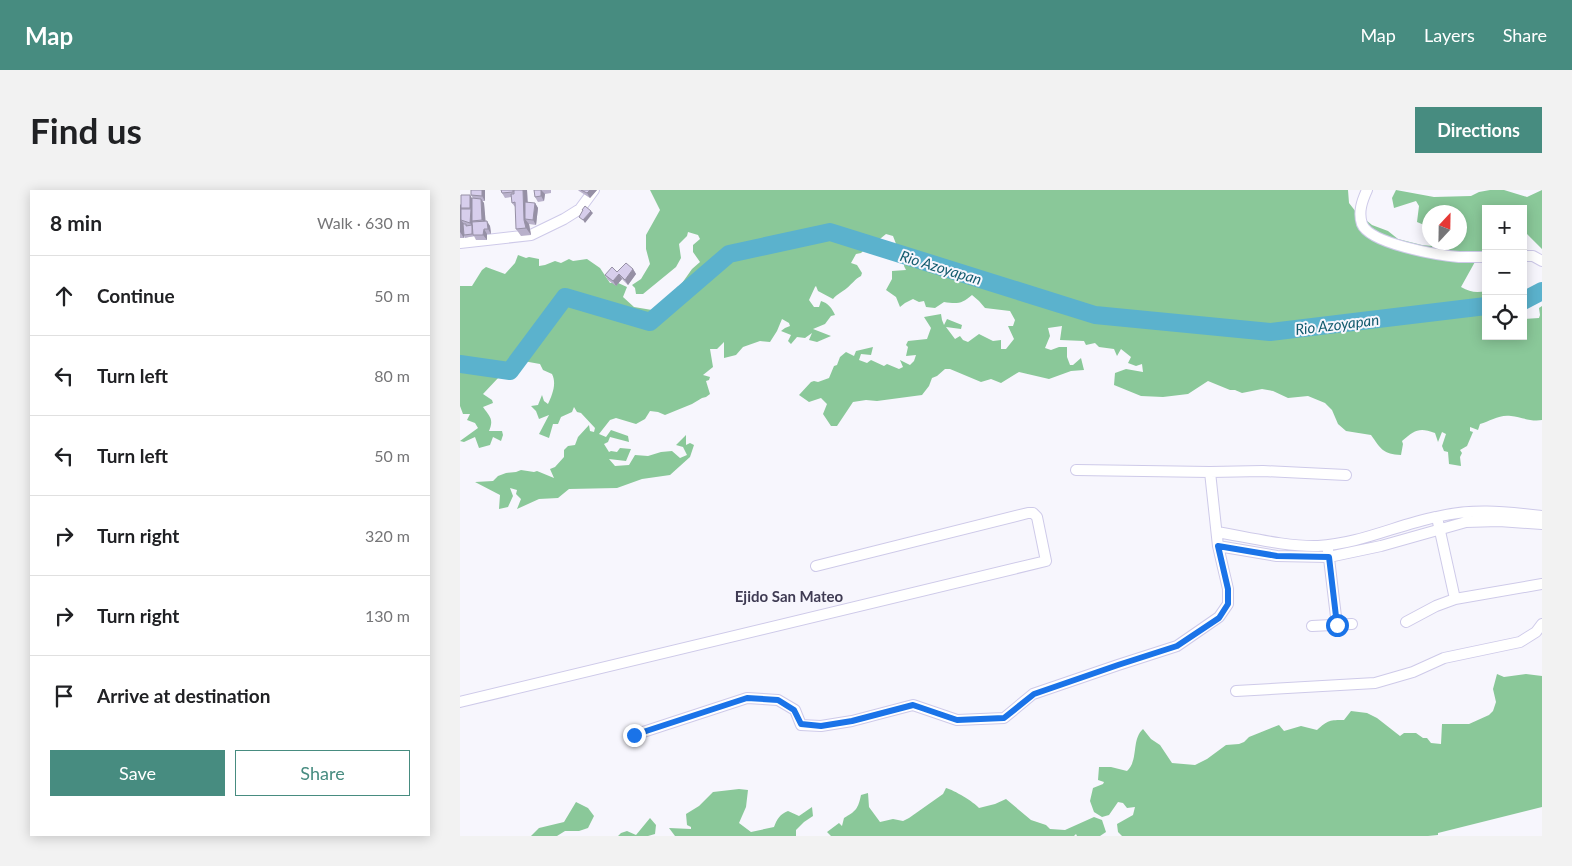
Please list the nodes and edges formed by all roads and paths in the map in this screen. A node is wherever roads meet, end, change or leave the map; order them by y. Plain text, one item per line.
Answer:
1 (594, 190) edge
2 (1367, 190) edge
3 (460, 243) edge
4 (1482, 256) edge
5 (1527, 256) edge
6 (1540, 260) edge
7 (1076, 470) dead end
8 (1210, 472) junction
9 (1346, 475) dead end
10 (1436, 516) junction
11 (1542, 516) edge
12 (1542, 524) edge
13 (1440, 528) junction
14 (1216, 532) junction
15 (1328, 544) junction
16 (1218, 546) junction
17 (1329, 557) junction
18 (816, 566) dead end
19 (1542, 584) edge
20 (1455, 599) junction
21 (1406, 622) dead end
22 (1352, 624) dead end
23 (1542, 624) edge
24 (1337, 625) junction
25 (1312, 626) dead end
26 (1236, 690) dead end
27 (460, 702) edge
28 (634, 735) dead end

1 - 3 street
2 - 4 street
5 - 6 street
7 - 8 street
8 - 9 street
8 - 14 street
10 - 11 street
10 - 13 street
10 - 15 street
12 - 13 street
13 - 17 street
13 - 20 street
14 - 15 street
14 - 16 street
15 - 17 street
16 - 17 street
16 - 28 street
17 - 24 street
18 - 27 street
19 - 20 street
20 - 21 street
22 - 24 street
23 - 26 street
24 - 25 street

